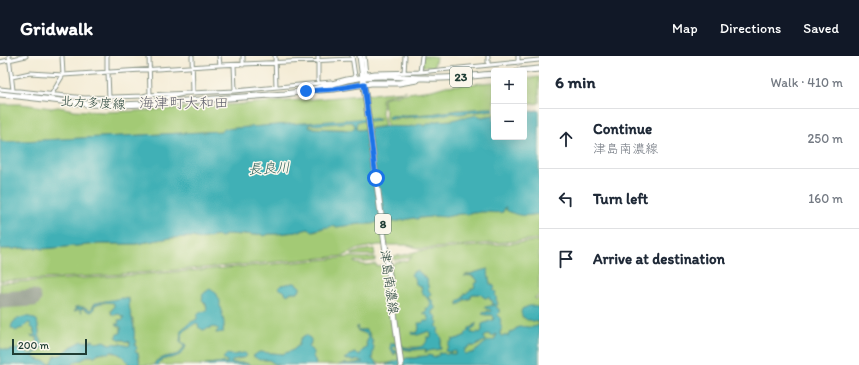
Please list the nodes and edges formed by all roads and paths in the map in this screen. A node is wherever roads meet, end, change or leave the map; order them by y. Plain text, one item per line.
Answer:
1 (26, 56) edge
2 (62, 56) edge
3 (107, 56) edge
4 (149, 56) edge
5 (192, 56) edge
6 (219, 56) edge
7 (243, 56) edge
8 (276, 56) edge
9 (300, 56) edge
10 (318, 56) edge
11 (360, 56) edge
12 (364, 56) edge
13 (405, 56) edge
14 (422, 56) edge
15 (488, 56) edge
16 (518, 56) edge
17 (9, 58) edge
18 (352, 58) edge
19 (318, 60) junction
20 (539, 60) edge
21 (300, 61) junction
22 (0, 62) edge
23 (276, 63) junction
24 (518, 63) junction
25 (243, 64) junction
26 (220, 65) junction
27 (234, 65) junction
28 (488, 65) junction
29 (192, 67) junction
30 (539, 69) edge
31 (149, 70) junction
32 (527, 70) edge
33 (108, 72) junction
34 (420, 72) junction
35 (404, 73) junction
36 (491, 74) edge
37 (63, 75) junction
38 (361, 76) junction
39 (12, 77) junction
40 (427, 79) junction
41 (318, 83) junction
42 (364, 84) junction
43 (276, 87) junction
44 (0, 89) edge
45 (13, 90) junction
46 (235, 91) junction
47 (306, 91) junction
48 (193, 93) junction
49 (0, 94) edge
50 (51, 95) junction
51 (150, 95) junction
52 (109, 98) junction
53 (143, 104) junction
54 (402, 365) edge

1 - 17 street
2 - 37 street
3 - 33 street
4 - 31 street
5 - 29 street
6 - 26 street
7 - 25 street
8 - 23 street
9 - 21 street
10 - 19 street
11 - 42 main road, 津島南濃線 / 8
12 - 38 street
13 - 35 street
14 - 34 street
15 - 28 street
16 - 24 street
17 - 22 street
17 - 39 street
18 - 19 street
18 - 38 street
19 - 21 street
19 - 41 street
20 - 24 street
21 - 23 street
23 - 25 street
23 - 43 street
24 - 28 street
25 - 27 street
26 - 27 street
26 - 29 street
27 - 46 street
28 - 34 street
29 - 31 street
29 - 48 street
30 - 32 main road
31 - 33 street
31 - 51 street
33 - 37 street
33 - 52 street
34 - 35 street
35 - 38 street
36 - 40 main road, 23
37 - 39 street
37 - 50 street
38 - 40 main road
38 - 41 street
38 - 47 main road
39 - 45 street
40 - 42 main road, 23
41 - 43 street
42 - 47 main road, 23
42 - 54 main road, 津島南濃線 / 8
43 - 46 street
44 - 45 street
45 - 50 street
46 - 48 street
47 - 53 main road, 北方多度線 / 23
48 - 51 street
48 - 53 street
49 - 53 main road, 北方多度線 / 23
50 - 52 street
51 - 52 street

